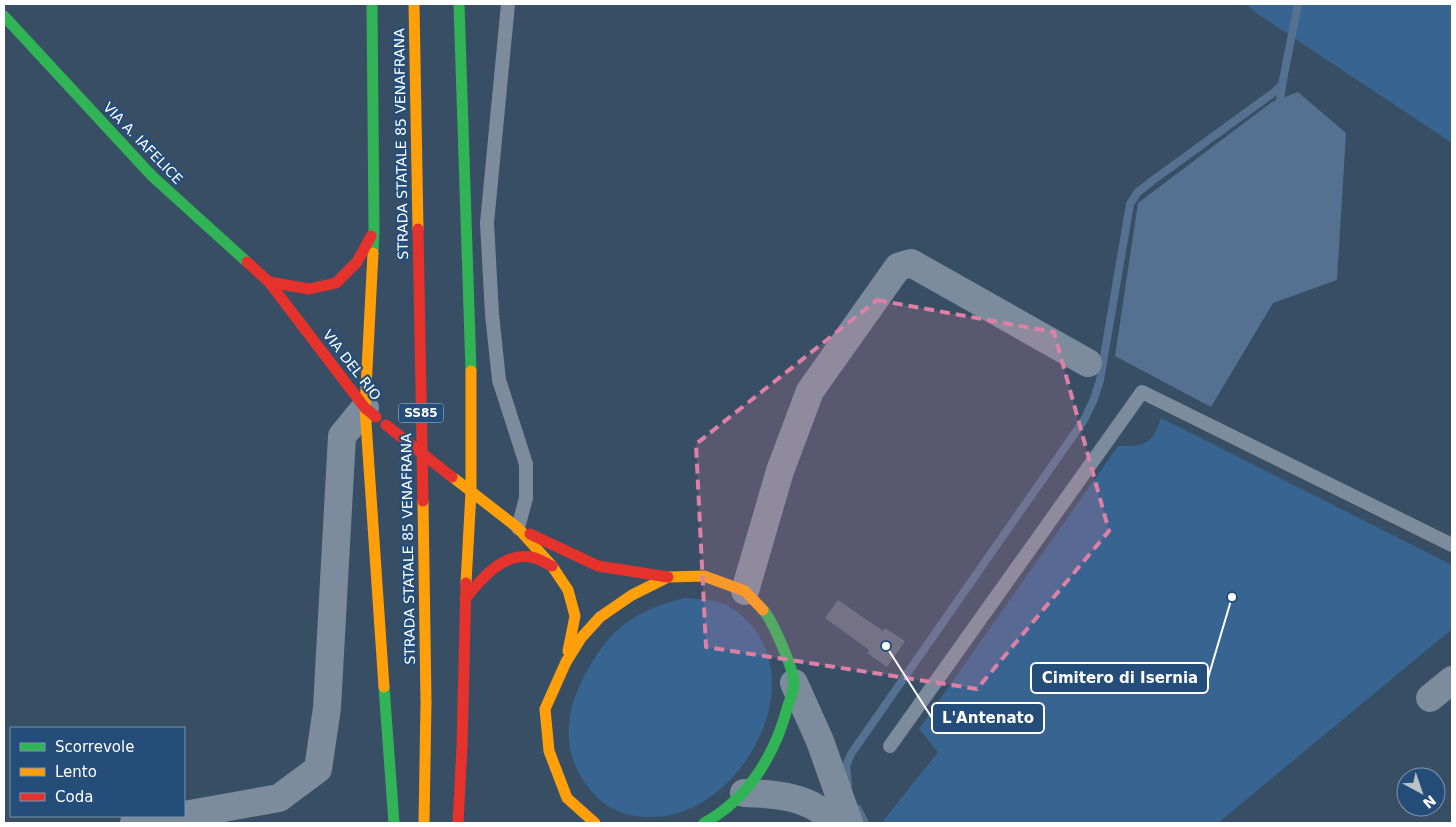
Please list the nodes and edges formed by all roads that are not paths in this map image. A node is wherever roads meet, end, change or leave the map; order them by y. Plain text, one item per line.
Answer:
1 (372, 4) edge
2 (414, 4) edge
3 (460, 4) edge
4 (508, 4) edge
5 (4, 16) edge
6 (374, 230) junction
7 (269, 282) junction
8 (1088, 363) dead end
9 (375, 417) junction
10 (471, 492) junction
11 (518, 528) junction
12 (1452, 545) edge
13 (552, 566) junction
14 (668, 577) junction
15 (745, 591) junction
16 (465, 599) junction
17 (566, 662) junction
18 (1452, 680) edge
19 (794, 683) junction
20 (1430, 698) dead end
21 (890, 746) dead end
22 (744, 793) junction
23 (185, 815) edge
24 (172, 817) edge
25 (715, 820) edge
26 (134, 823) edge
27 (394, 823) edge
28 (424, 823) edge
29 (458, 823) edge
30 (596, 823) edge
31 (704, 823) edge
32 (834, 823) edge
33 (849, 823) edge

1 - 6 main road
2 - 28 main road, STRADA STATALE 85 VENAFRANA / SS85
3 - 10 main road
4 - 11 lane
5 - 7 main road, VIA A. IAFELICE
6 - 7 main road
6 - 9 main road
7 - 9 main road, VIA DEL RIO
8 - 15 street
9 - 10 main road, VIA DEL RIO, bridge
9 - 23 street
9 - 27 main road
10 - 11 main road, VIA DEL RIO
10 - 16 main road
11 - 13 main road, VIA DEL RIO
11 - 14 main road, VIA DEL RIO
12 - 21 lane
13 - 16 main road
13 - 17 main road, VIA DEL RIO
14 - 15 main road
14 - 17 main road
15 - 19 main road
16 - 29 main road
17 - 30 main road
18 - 20 street
19 - 22 main road
19 - 33 street
22 - 25 main road
22 - 32 street
24 - 26 street
25 - 31 main road

